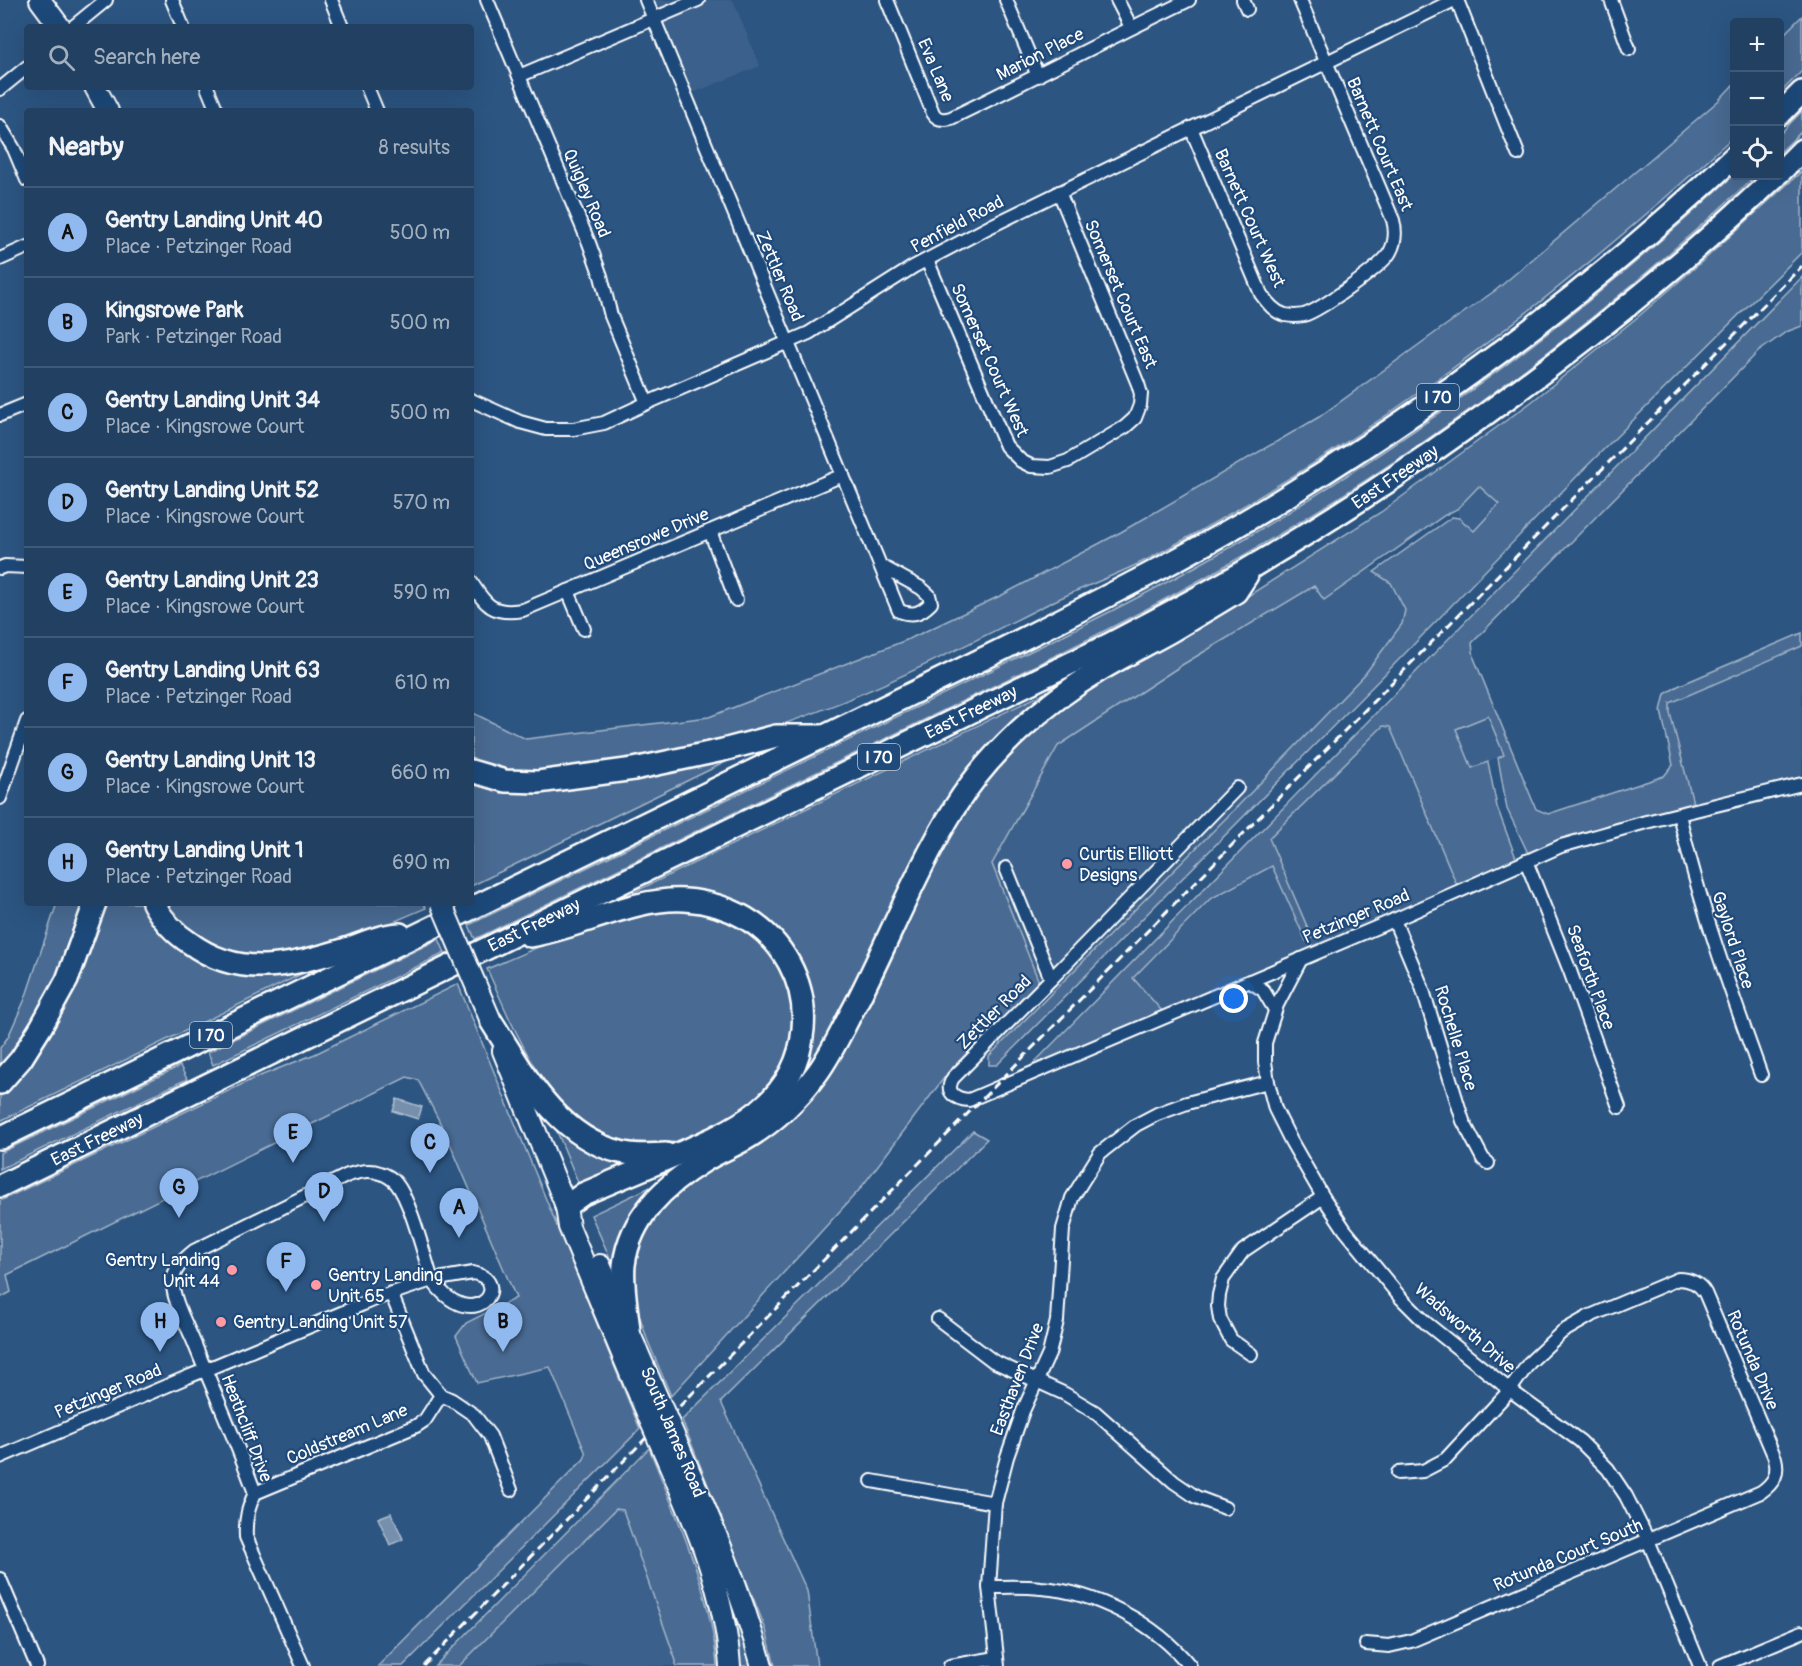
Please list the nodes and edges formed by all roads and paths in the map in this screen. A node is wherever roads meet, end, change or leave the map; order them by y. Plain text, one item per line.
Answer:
1 (40, 0) edge
2 (106, 0) edge
3 (172, 0) edge
4 (331, 0) edge
5 (487, 0) edge
6 (646, 0) edge
7 (698, 0) edge
8 (887, 0) edge
9 (1006, 0) edge
10 (1117, 0) edge
11 (1189, 0) edge
12 (1300, 0) edge
13 (1455, 0) edge
14 (1611, 0) edge
15 (654, 19) junction
16 (58, 24) edge
17 (77, 24) edge
18 (182, 24) edge
19 (341, 24) edge
20 (1131, 27) junction
21 (1629, 49) dead end
22 (1326, 62) junction
23 (24, 69) edge
24 (519, 76) junction
25 (1038, 76) junction
26 (0, 89) edge
27 (97, 90) edge
28 (208, 90) edge
29 (368, 90) edge
30 (1802, 92) edge
31 (106, 108) edge
32 (216, 108) edge
33 (376, 108) edge
34 (1784, 109) edge
35 (940, 119) joint
36 (0, 126) edge
37 (1191, 128) junction
38 (1802, 150) edge
39 (1518, 154) dead end
40 (1730, 160) edge
41 (1784, 167) edge
42 (24, 173) edge
43 (1772, 180) edge
44 (1059, 192) junction
45 (24, 248) edge
46 (0, 259) edge
47 (927, 260) junction
48 (1284, 314) joint
49 (788, 342) junction
50 (474, 401) edge
51 (646, 402) junction
52 (24, 405) edge
53 (0, 415) edge
54 (1031, 466) joint
55 (843, 475) junction
56 (710, 531) junction
57 (880, 566) dead end
58 (24, 567) edge
59 (1252, 567) junction
60 (0, 568) edge
61 (474, 587) edge
62 (568, 591) junction
63 (736, 600) dead end
64 (584, 629) dead end
65 (24, 730) edge
66 (827, 736) junction
67 (474, 772) edge
68 (1802, 784) edge
69 (1237, 788) dead end
70 (0, 798) edge
71 (1678, 814) junction
72 (1526, 861) junction
73 (1006, 868) dead end
74 (94, 906) edge
75 (155, 906) edge
76 (442, 906) edge
77 (1394, 920) junction
78 (422, 933) junction
79 (503, 940) junction
80 (1301, 959) junction
81 (1051, 979) junction
82 (1249, 981) junction
83 (1275, 1010) junction
84 (491, 1021) junction
85 (1761, 1075) dead end
86 (953, 1078) joint
87 (1268, 1082) junction
88 (0, 1083) edge
89 (1619, 1107) dead end
90 (0, 1138) edge
91 (678, 1154) junction
92 (705, 1160) junction
93 (1488, 1163) dead end
94 (0, 1186) edge
95 (1323, 1197) junction
96 (566, 1206) junction
97 (432, 1280) joint
98 (391, 1293) junction
99 (938, 1319) dead end
100 (629, 1330) junction
101 (1251, 1354) dead end
102 (205, 1370) junction
103 (1036, 1381) junction
104 (1509, 1390) junction
105 (646, 1391) junction
106 (441, 1395) junction
107 (673, 1453) junction
108 (0, 1457) edge
109 (1398, 1473) dead end
110 (1776, 1476) joint
111 (872, 1481) dead end
112 (511, 1490) dead end
113 (255, 1493) junction
114 (995, 1503) junction
115 (1225, 1508) dead end
116 (1648, 1540) junction
117 (0, 1579) edge
118 (989, 1587) junction
119 (1802, 1632) edge
120 (1366, 1644) dead end
121 (997, 1662) edge
122 (37, 1666) edge
123 (303, 1666) edge
124 (730, 1666) edge
125 (762, 1666) edge
126 (950, 1666) edge
127 (1190, 1666) edge
128 (1700, 1666) edge
129 (1720, 1666) edge

1 - 16 main road
2 - 17 street
3 - 18 street
4 - 19 street
5 - 24 street, Quigley Road
6 - 15 street, Zettler Road
7 - 15 street
8 - 35 street, Eva Lane
9 - 25 street
10 - 20 street
11 - 20 street, Marion Place
12 - 22 street, Barnett Court East
13 - 22 street, Penfield Road
13 - 39 street
14 - 21 street
15 - 24 street
15 - 49 street, Zettler Road
20 - 25 street, Marion Place
22 - 37 street, Penfield Road
22 - 48 street, Barnett Court East
23 - 26 street
24 - 51 street, Quigley Road
25 - 35 street, Marion Place
27 - 31 main road
28 - 32 street
29 - 33 street
30 - 34 highway
36 - 42 street
37 - 44 street, Penfield Road
37 - 48 street, Barnett Court West
38 - 41 highway
40 - 66 highway, I 70
43 - 59 highway, East Freeway / I 70
44 - 47 street, Penfield Road
44 - 54 street, Somerset Court East
45 - 46 street
47 - 49 street, Penfield Road
47 - 54 street, Somerset Court West
49 - 51 street, Penfield Road
49 - 55 street, Zettler Road
50 - 51 street, Penfield Road
52 - 53 street
55 - 56 street, Queensrowe Drive
55 - 57 street, Zettler Road
56 - 62 street, Queensrowe Drive
56 - 63 street
58 - 60 street
59 - 79 highway, East Freeway / I 70
59 - 92 highway
61 - 62 street, Queensrowe Drive
62 - 64 street
65 - 70 street
66 - 67 highway
66 - 78 highway, I 70
68 - 71 street, Petzinger Road
69 - 81 street
71 - 72 street, Petzinger Road
71 - 85 street, Gaylord Place
72 - 77 street, Petzinger Road
72 - 89 street, Seaforth Place
73 - 81 street, Zettler Road
74 - 88 highway
75 - 78 highway
76 - 84 main road, South James Road, bridge
77 - 80 street, Petzinger Road
77 - 93 street, Rochelle Place
78 - 90 highway, I 70
79 - 91 highway
79 - 94 highway, East Freeway / I 70
80 - 82 street, Petzinger Road
80 - 83 street, Wadsworth Drive
81 - 86 street, Zettler Road
82 - 83 street
82 - 86 street, Petzinger Road
83 - 87 street, Wadsworth Drive
84 - 91 highway
84 - 96 main road, South James Road
87 - 95 street, Wadsworth Drive
87 - 103 street, Easthaven Drive
91 - 96 highway
92 - 96 highway
92 - 100 highway
95 - 101 street
95 - 104 street, Wadsworth Drive
96 - 100 main road, South James Road
96 - 105 main road, South James Road
97 - 98 street, Petzinger Road
97 - 102 street, Heathcliff Drive
98 - 102 street, Petzinger Road
98 - 106 street
99 - 103 street
100 - 105 main road, South James Road
102 - 108 street, Petzinger Road
102 - 113 street, Heathcliff Drive
103 - 114 street, Easthaven Drive
103 - 115 street
104 - 109 street
104 - 110 street, Rotunda Drive
104 - 116 street, Wadsworth Drive
105 - 107 main road, South James Road, bridge
106 - 112 street
106 - 113 street, Coldstream Lane
107 - 124 main road, South James Road
107 - 125 main road, South James Road
110 - 116 street, Rotunda Court South
111 - 114 street
113 - 123 street, Heathcliff Drive
114 - 118 street, Easthaven Drive
116 - 120 street, Rotunda Court South
116 - 128 street, Wadsworth Drive
117 - 122 street
118 - 121 street, Easthaven Drive
118 - 127 street
119 - 129 street
121 - 126 street

